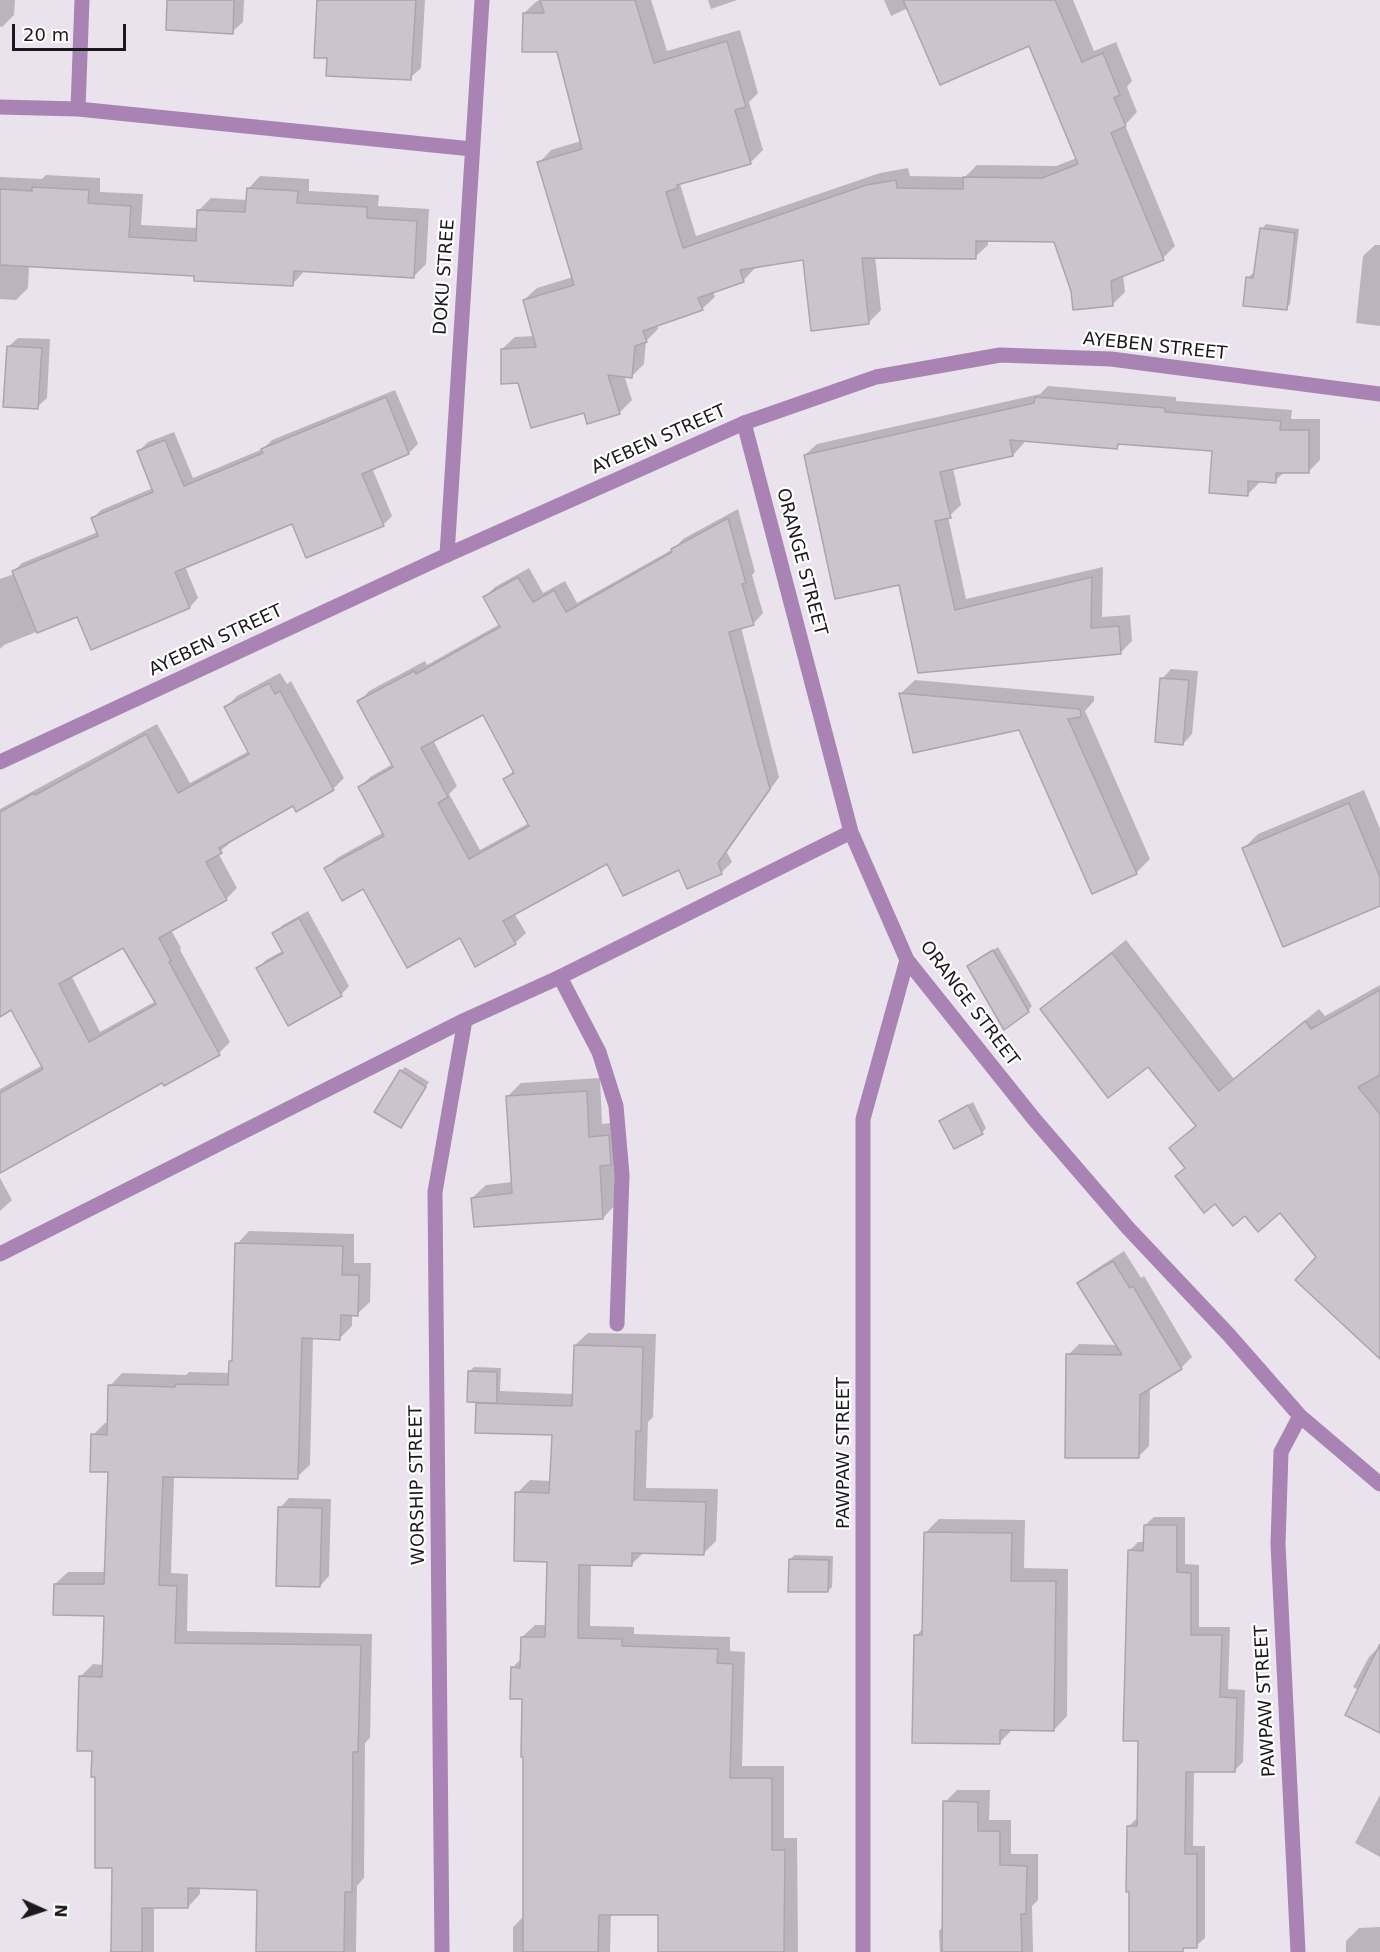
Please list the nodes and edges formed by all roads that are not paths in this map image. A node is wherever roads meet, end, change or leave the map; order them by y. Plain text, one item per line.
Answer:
1 (82, 0) edge
2 (482, 0) edge
3 (0, 107) edge
4 (78, 109) junction
5 (472, 149) junction
6 (1380, 394) edge
7 (744, 423) junction
8 (447, 555) junction
9 (0, 762) edge
10 (851, 832) junction
11 (907, 960) junction
12 (560, 976) junction
13 (465, 1020) junction
14 (0, 1254) edge
15 (617, 1324) dead end
16 (1300, 1416) junction
17 (1380, 1484) edge
18 (441, 1952) edge
19 (863, 1952) edge
20 (1298, 1952) edge

1 - 4 street
2 - 5 street, DOKU STREE
3 - 4 street
4 - 5 street
5 - 8 street, DOKU STREE
6 - 7 street, AYEBEN STREET
7 - 8 street, AYEBEN STREET
7 - 10 street, ORANGE STREET
8 - 9 street, AYEBEN STREET
10 - 11 street, ORANGE STREET
10 - 12 street
11 - 16 street, ORANGE STREET
11 - 19 street, PAWPAW STREET
12 - 13 street
12 - 15 street
13 - 14 street
13 - 18 street, WORSHIP STREET
16 - 17 street, ORANGE STREET
16 - 20 street, PAWPAW STREET

